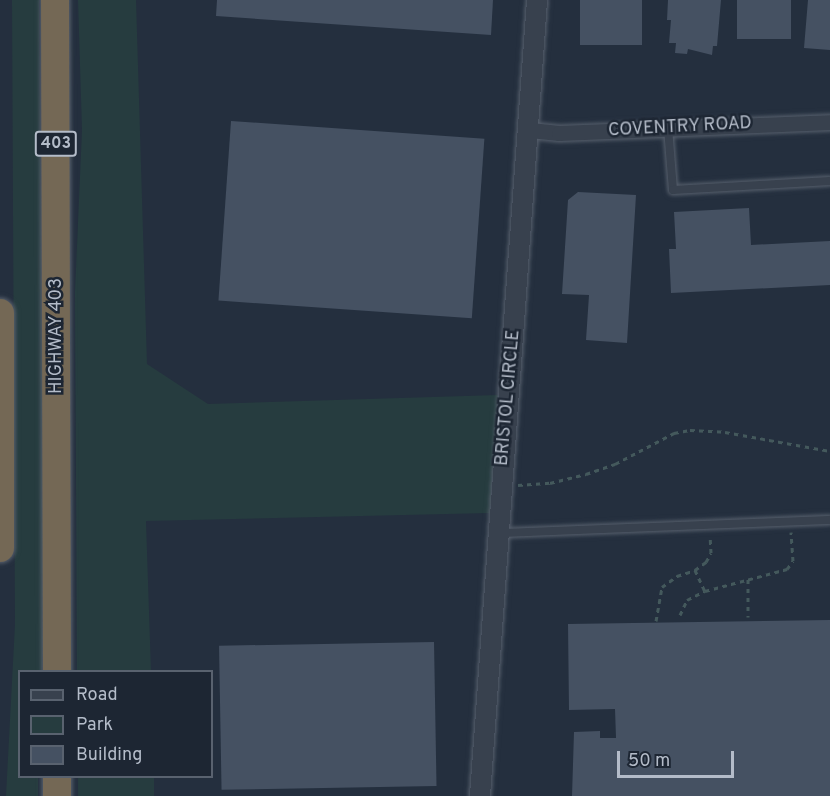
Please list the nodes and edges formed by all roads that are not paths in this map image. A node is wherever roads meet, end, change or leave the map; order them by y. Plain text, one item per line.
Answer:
1 (55, 0) edge
2 (537, 0) edge
3 (830, 122) edge
4 (668, 128) junction
5 (530, 130) junction
6 (830, 182) edge
7 (0, 313) edge
8 (830, 520) edge
9 (501, 533) junction
10 (0, 548) edge
11 (57, 670) edge
12 (57, 778) edge
13 (57, 796) edge
14 (480, 796) edge

1 - 11 highway, HIGHWAY 403 / 403
2 - 5 street, BRISTOL CIRCLE
3 - 4 street, COVENTRY ROAD
4 - 5 street, COVENTRY ROAD
4 - 6 lane
5 - 9 street, BRISTOL CIRCLE
7 - 10 highway
8 - 9 lane
9 - 14 street, BRISTOL CIRCLE
12 - 13 highway

